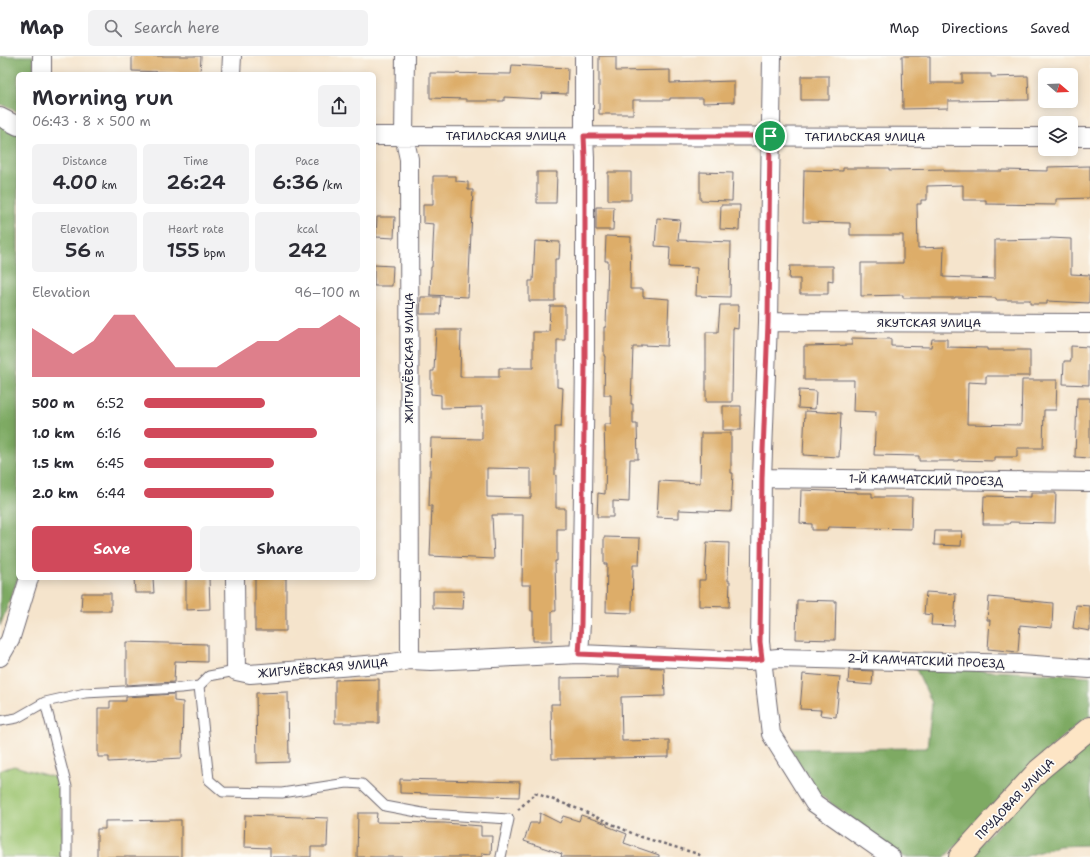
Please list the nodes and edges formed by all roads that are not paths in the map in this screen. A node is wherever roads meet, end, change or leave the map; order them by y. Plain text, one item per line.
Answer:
1 (42, 56) edge
2 (232, 56) edge
3 (405, 56) edge
4 (584, 56) edge
5 (772, 56) edge
6 (42, 72) edge
7 (231, 72) edge
8 (0, 117) edge
9 (16, 125) edge
10 (376, 136) edge
11 (404, 136) junction
12 (584, 136) junction
13 (770, 136) junction
14 (1038, 137) edge
15 (1078, 137) edge
16 (1090, 137) edge
17 (768, 322) junction
18 (1090, 323) edge
19 (762, 478) junction
20 (1090, 482) edge
21 (28, 580) edge
22 (235, 580) edge
23 (579, 654) junction
24 (0, 657) edge
25 (762, 659) junction
26 (410, 660) junction
27 (1090, 669) edge
28 (236, 671) junction
29 (198, 686) junction
30 (46, 702) junction
31 (0, 721) edge
32 (1090, 728) edge
33 (67, 857) edge
34 (502, 857) edge
35 (891, 857) edge
36 (960, 857) edge

1 - 6 street
2 - 7 street
3 - 11 street, ЖИГУЛЁВСКАЯ УЛИЦА
4 - 12 street
5 - 13 street
8 - 9 street
10 - 11 street, ТАГИЛЬСКАЯ УЛИЦА
11 - 12 street, ТАГИЛЬСКАЯ УЛИЦА
11 - 26 street, ЖИГУЛЁВСКАЯ УЛИЦА
12 - 13 street, ТАГИЛЬСКАЯ УЛИЦА
12 - 23 street
13 - 14 street, ТАГИЛЬСКАЯ УЛИЦА
13 - 17 street
15 - 16 street
17 - 18 street, ЯКУТСКАЯ УЛИЦА
17 - 19 street
19 - 20 street, 1-Й КАМЧАТСКИЙ ПРОЕЗД
19 - 25 street
21 - 24 street
22 - 28 street
23 - 25 street, ЖИГУЛЁВСКАЯ УЛИЦА
23 - 26 street, ЖИГУЛЁВСКАЯ УЛИЦА
25 - 27 street, 2-Й КАМЧАТСКИЙ ПРОЕЗД
25 - 35 street
26 - 28 street, ЖИГУЛЁВСКАЯ УЛИЦА
28 - 29 lane
29 - 30 lane
29 - 34 lane
30 - 31 lane
30 - 33 lane
32 - 36 main road, ПРУДОВАЯ УЛИЦА

